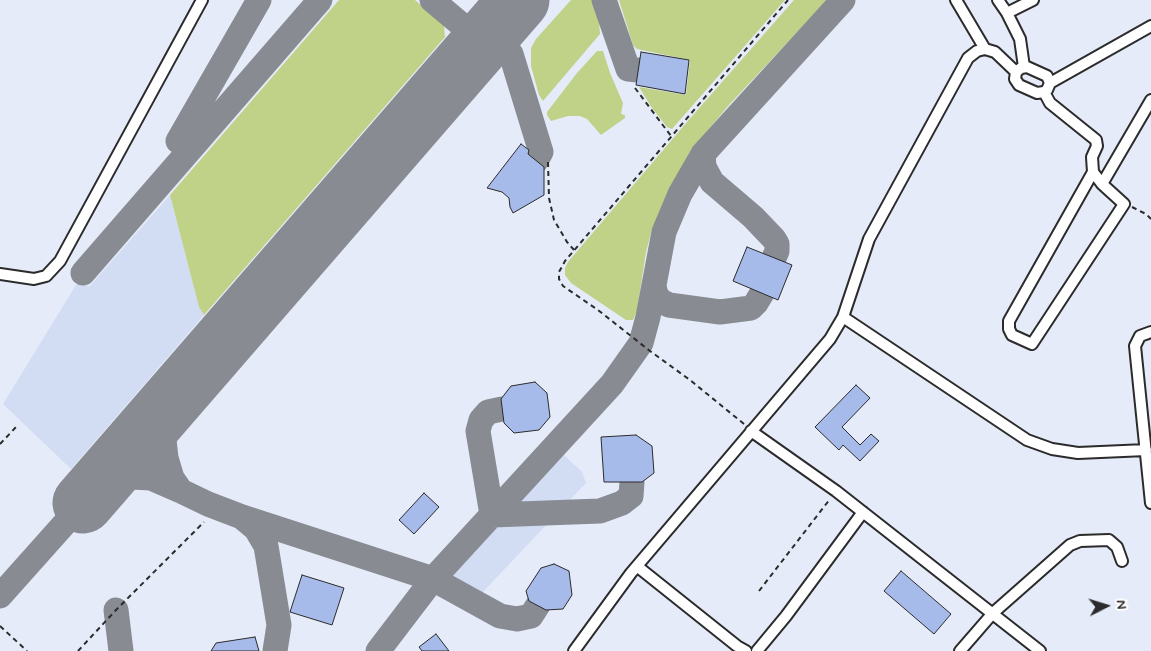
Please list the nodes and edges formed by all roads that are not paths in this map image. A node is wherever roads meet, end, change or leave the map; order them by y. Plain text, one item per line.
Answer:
1 (202, 0) edge
2 (956, 0) edge
3 (998, 0) edge
4 (1033, 0) edge
5 (1007, 13) junction
6 (1151, 26) edge
7 (985, 49) junction
8 (1020, 69) junction
9 (1050, 83) junction
10 (1044, 92) junction
11 (1151, 100) edge
12 (1093, 172) junction
13 (1102, 184) junction
14 (0, 274) edge
15 (843, 317) junction
16 (1151, 332) edge
17 (751, 431) junction
18 (1146, 450) junction
19 (1151, 503) edge
20 (863, 512) junction
21 (1122, 561) dead end
22 (638, 567) junction
23 (994, 613) junction
24 (574, 651) edge
25 (746, 651) edge
26 (756, 651) edge
27 (960, 651) edge
28 (1040, 651) edge

1 - 14 street
2 - 7 street
3 - 5 street
4 - 5 street
5 - 8 street
6 - 9 street
7 - 8 street
7 - 15 street
8 - 9 street
8 - 10 street
9 - 10 street
10 - 12 street
11 - 13 street
12 - 13 street
12 - 13 street
15 - 17 street
15 - 18 street
16 - 18 street
17 - 20 street
17 - 22 street
18 - 19 street
20 - 23 street
20 - 26 street
21 - 23 street
22 - 24 street
22 - 25 street
23 - 27 street
23 - 28 street

